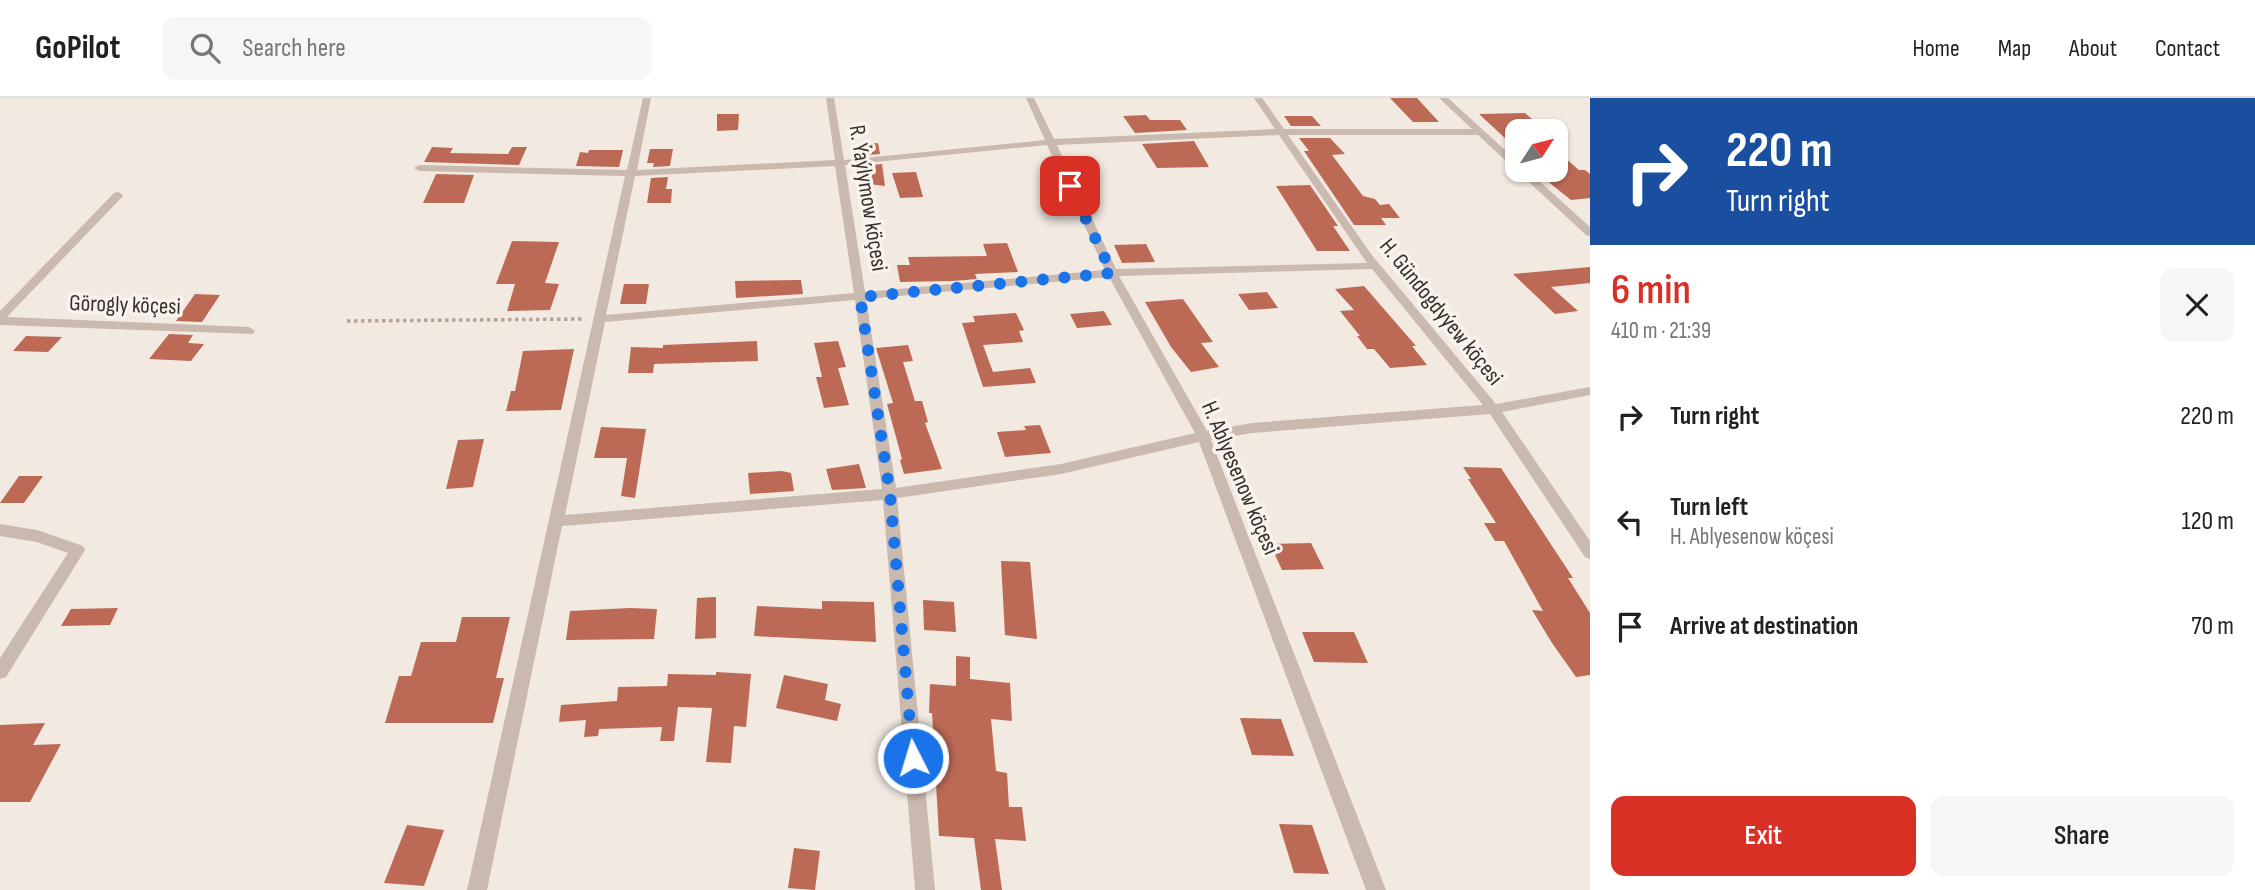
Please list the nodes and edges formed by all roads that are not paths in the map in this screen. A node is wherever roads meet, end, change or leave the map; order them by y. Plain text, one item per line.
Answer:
1 (647, 98) edge
2 (830, 98) edge
3 (1030, 98) edge
4 (1258, 98) edge
5 (1443, 98) edge
6 (1280, 132) junction
7 (1481, 132) junction
8 (1050, 142) junction
9 (1505, 155) edge
10 (840, 163) junction
11 (419, 168) dead end
12 (631, 173) junction
13 (1534, 182) edge
14 (118, 195) dead end
15 (1590, 233) edge
16 (1374, 265) junction
17 (1112, 273) junction
18 (860, 297) junction
19 (0, 319) edge
20 (600, 319) junction
21 (249, 331) dead end
22 (1590, 391) edge
23 (1493, 409) junction
24 (1203, 436) junction
25 (890, 494) junction
26 (557, 520) junction
27 (0, 530) edge
28 (1590, 553) edge
29 (0, 672) edge
30 (477, 890) edge
31 (925, 890) edge
32 (1376, 890) edge

1 - 12 street
2 - 10 street, R. Ýaýlymow köçesi
3 - 8 street, H. Ablyesenow köçesi
4 - 6 street, H. Gündogdyýew köçesi
5 - 7 street
6 - 7 street
6 - 8 street
6 - 16 street, H. Gündogdyýew köçesi
7 - 9 street
8 - 10 street
8 - 17 street, H. Ablyesenow köçesi
10 - 12 street
10 - 18 street, R. Ýaýlymow köçesi
11 - 12 street
12 - 20 street
13 - 15 street
14 - 19 street
16 - 17 street
16 - 23 street, H. Gündogdyýew köçesi
17 - 18 street
17 - 24 street, H. Ablyesenow köçesi
18 - 20 street
18 - 25 street, R. Ýaýlymow köçesi
19 - 21 street, Görogly köçesi
20 - 26 street
22 - 23 street
23 - 24 street
23 - 28 street, H. Gündogdyýew köçesi
24 - 25 street
24 - 32 street, H. Ablyesenow köçesi
25 - 26 street
25 - 31 street, R. Ýaýlymow köçesi
26 - 30 street
27 - 29 street

